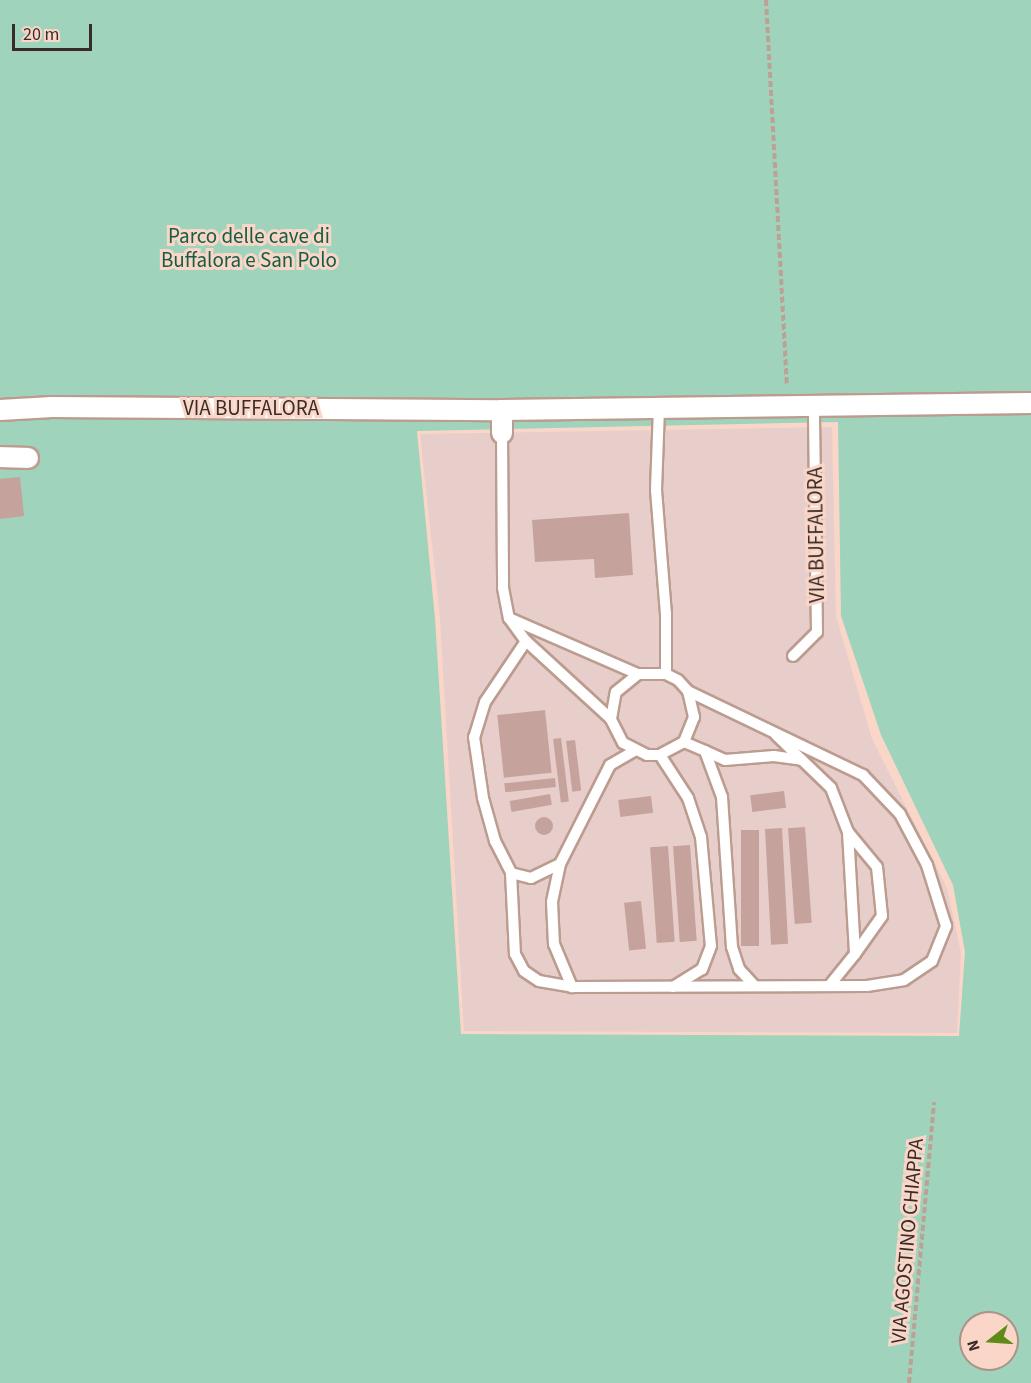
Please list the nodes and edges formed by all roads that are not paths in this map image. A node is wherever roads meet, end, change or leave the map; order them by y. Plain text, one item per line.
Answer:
1 (1031, 403) edge
2 (814, 405) junction
3 (659, 408) junction
4 (0, 410) edge
5 (502, 410) junction
6 (502, 433) joint
7 (0, 457) edge
8 (28, 458) dead end
9 (509, 618) junction
10 (526, 641) junction
11 (793, 656) dead end
12 (638, 674) junction
13 (666, 674) junction
14 (688, 691) junction
15 (611, 719) junction
16 (769, 727) junction
17 (684, 742) junction
18 (634, 751) junction
19 (705, 751) junction
20 (660, 755) junction
21 (802, 760) junction
22 (848, 832) junction
23 (560, 864) junction
24 (511, 873) junction
25 (855, 954) junction
26 (755, 986) junction
27 (829, 986) junction
28 (572, 987) junction
29 (672, 987) junction

1 - 2 street, VIA BUFFALORA
2 - 3 street, VIA BUFFALORA
2 - 11 lane, VIA BUFFALORA
3 - 5 street, VIA BUFFALORA
3 - 13 lane
4 - 5 street, VIA BUFFALORA
5 - 6 street
6 - 9 lane
7 - 8 street
9 - 10 lane
9 - 12 lane
10 - 15 lane
10 - 24 lane
12 - 13 lane
12 - 15 lane
13 - 14 lane
14 - 16 lane
14 - 17 lane
15 - 18 lane
16 - 21 lane
16 - 27 lane
17 - 19 lane
17 - 20 lane
18 - 20 lane
18 - 23 lane
19 - 21 lane
19 - 26 lane
20 - 29 lane
21 - 22 lane
22 - 25 lane
22 - 25 lane
23 - 24 lane
23 - 28 lane
24 - 28 lane
25 - 27 lane
26 - 27 lane
26 - 29 lane
28 - 29 lane

